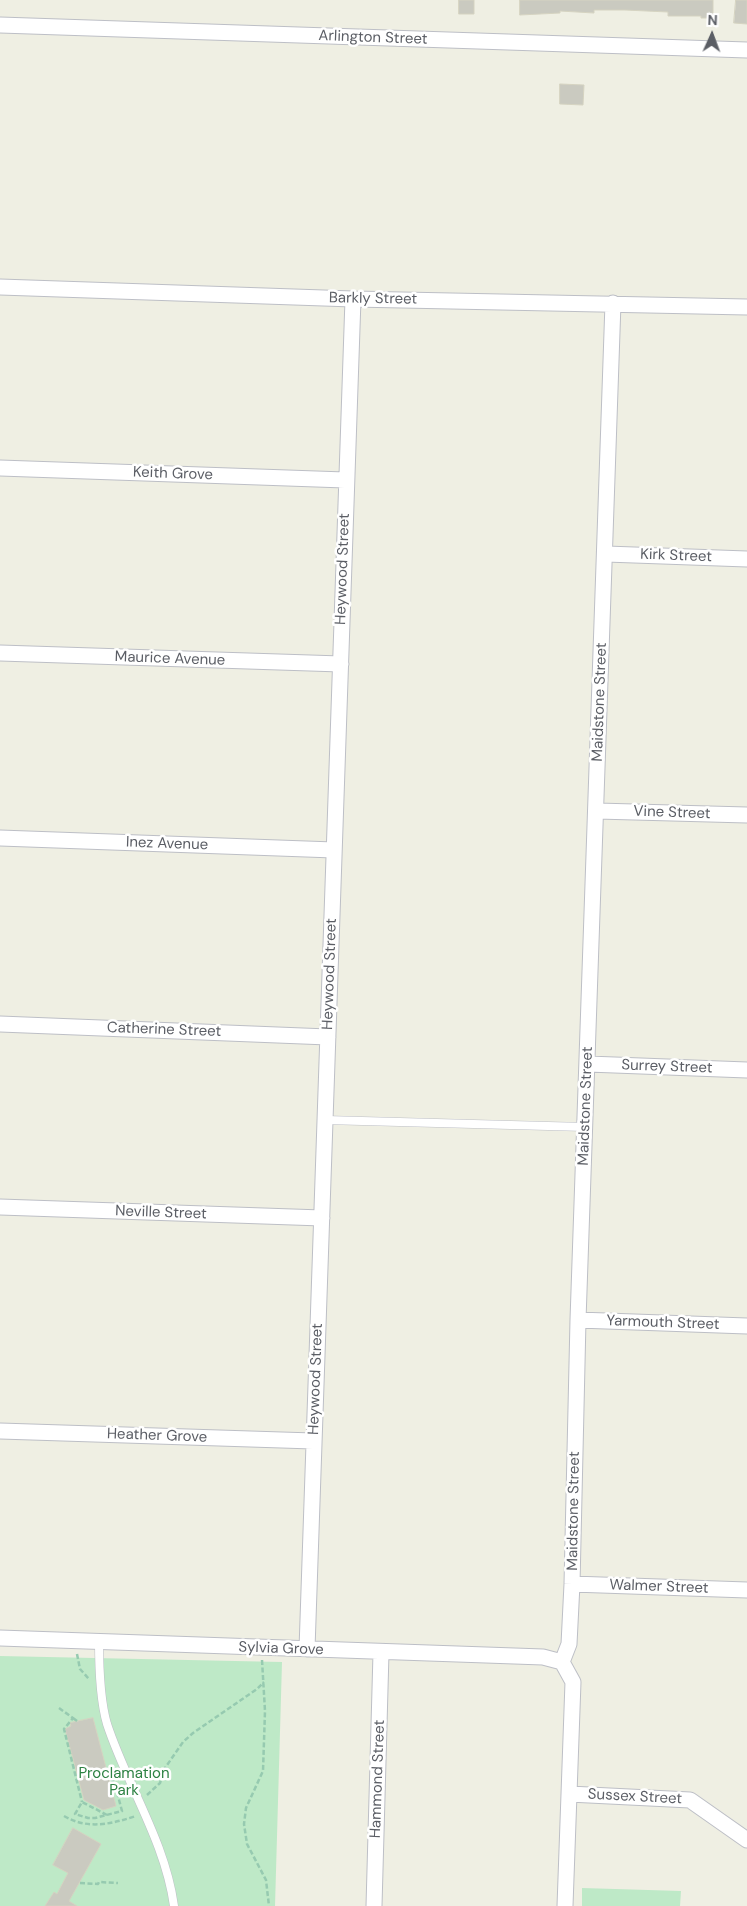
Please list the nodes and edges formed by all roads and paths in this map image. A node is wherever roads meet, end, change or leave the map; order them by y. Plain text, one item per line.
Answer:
1 (0, 25) edge
2 (747, 50) edge
3 (0, 287) edge
4 (352, 299) junction
5 (613, 303) junction
6 (747, 307) edge
7 (0, 468) edge
8 (346, 480) junction
9 (606, 554) junction
10 (747, 559) edge
11 (0, 653) edge
12 (340, 664) junction
13 (596, 811) junction
14 (747, 815) edge
15 (0, 838) edge
16 (334, 850) junction
17 (0, 1024) edge
18 (328, 1037) junction
19 (588, 1064) junction
20 (747, 1070) edge
21 (325, 1120) junction
22 (586, 1127) junction
23 (0, 1207) edge
24 (322, 1218) junction
25 (578, 1320) junction
26 (747, 1326) edge
27 (0, 1431) edge
28 (313, 1441) junction
29 (572, 1584) junction
30 (747, 1590) edge
31 (0, 1638) edge
32 (99, 1641) junction
33 (262, 1648) junction
34 (307, 1650) junction
35 (382, 1652) junction
36 (562, 1662) junction
37 (264, 1682) junction
38 (59, 1708) dead end
39 (73, 1718) junction
40 (77, 1721) dead end
41 (112, 1780) dead end
42 (126, 1794) dead end
43 (569, 1794) junction
44 (118, 1796) junction
45 (139, 1801) junction
46 (82, 1802) junction
47 (144, 1813) junction
48 (107, 1815) junction
49 (64, 1816) dead end
50 (747, 1840) edge
51 (80, 1883) dead end
52 (118, 1883) dead end
53 (174, 1906) edge
54 (269, 1906) edge
55 (374, 1906) edge
56 (565, 1906) edge

1 - 2 street, Arlington Street
3 - 4 street, Barkly Street
4 - 5 street, Barkly Street
4 - 8 street, Heywood Street
5 - 6 street, Barkly Street
5 - 9 street, Maidstone Street
7 - 8 street, Keith Grove
8 - 12 street, Heywood Street
9 - 10 street, Kirk Street
9 - 13 street, Maidstone Street
11 - 12 street, Maurice Avenue
12 - 16 street, Heywood Street
13 - 14 street, Vine Street
13 - 19 street, Maidstone Street
15 - 16 street, Inez Avenue
16 - 18 street, Heywood Street
17 - 18 street, Catherine Street
18 - 21 street, Heywood Street
19 - 20 street, Surrey Street
19 - 22 street, Maidstone Street
21 - 22 lane
21 - 24 street, Heywood Street
22 - 25 street, Maidstone Street
23 - 24 street, Neville Street
24 - 28 street, Heywood Street
25 - 26 street, Yarmouth Street
25 - 29 street, Maidstone Street
27 - 28 street, Heather Grove
28 - 34 street, Heywood Street
29 - 30 street, Walmer Street
29 - 36 street, Maidstone Street
31 - 32 street, Sylvia Grove
32 - 33 street, Sylvia Grove
32 - 45 lane
33 - 34 street, Sylvia Grove
33 - 37 path
34 - 35 street, Sylvia Grove
35 - 36 street, Sylvia Grove
35 - 55 street, Hammond Street
36 - 43 street
37 - 45 path
37 - 54 path
38 - 39 path
39 - 40 path
39 - 46 path
41 - 44 path
42 - 44 path
43 - 50 street, Sussex Street
43 - 56 street
44 - 48 path
45 - 47 lane
46 - 48 path
46 - 48 path
47 - 49 path
47 - 53 lane
51 - 52 path

